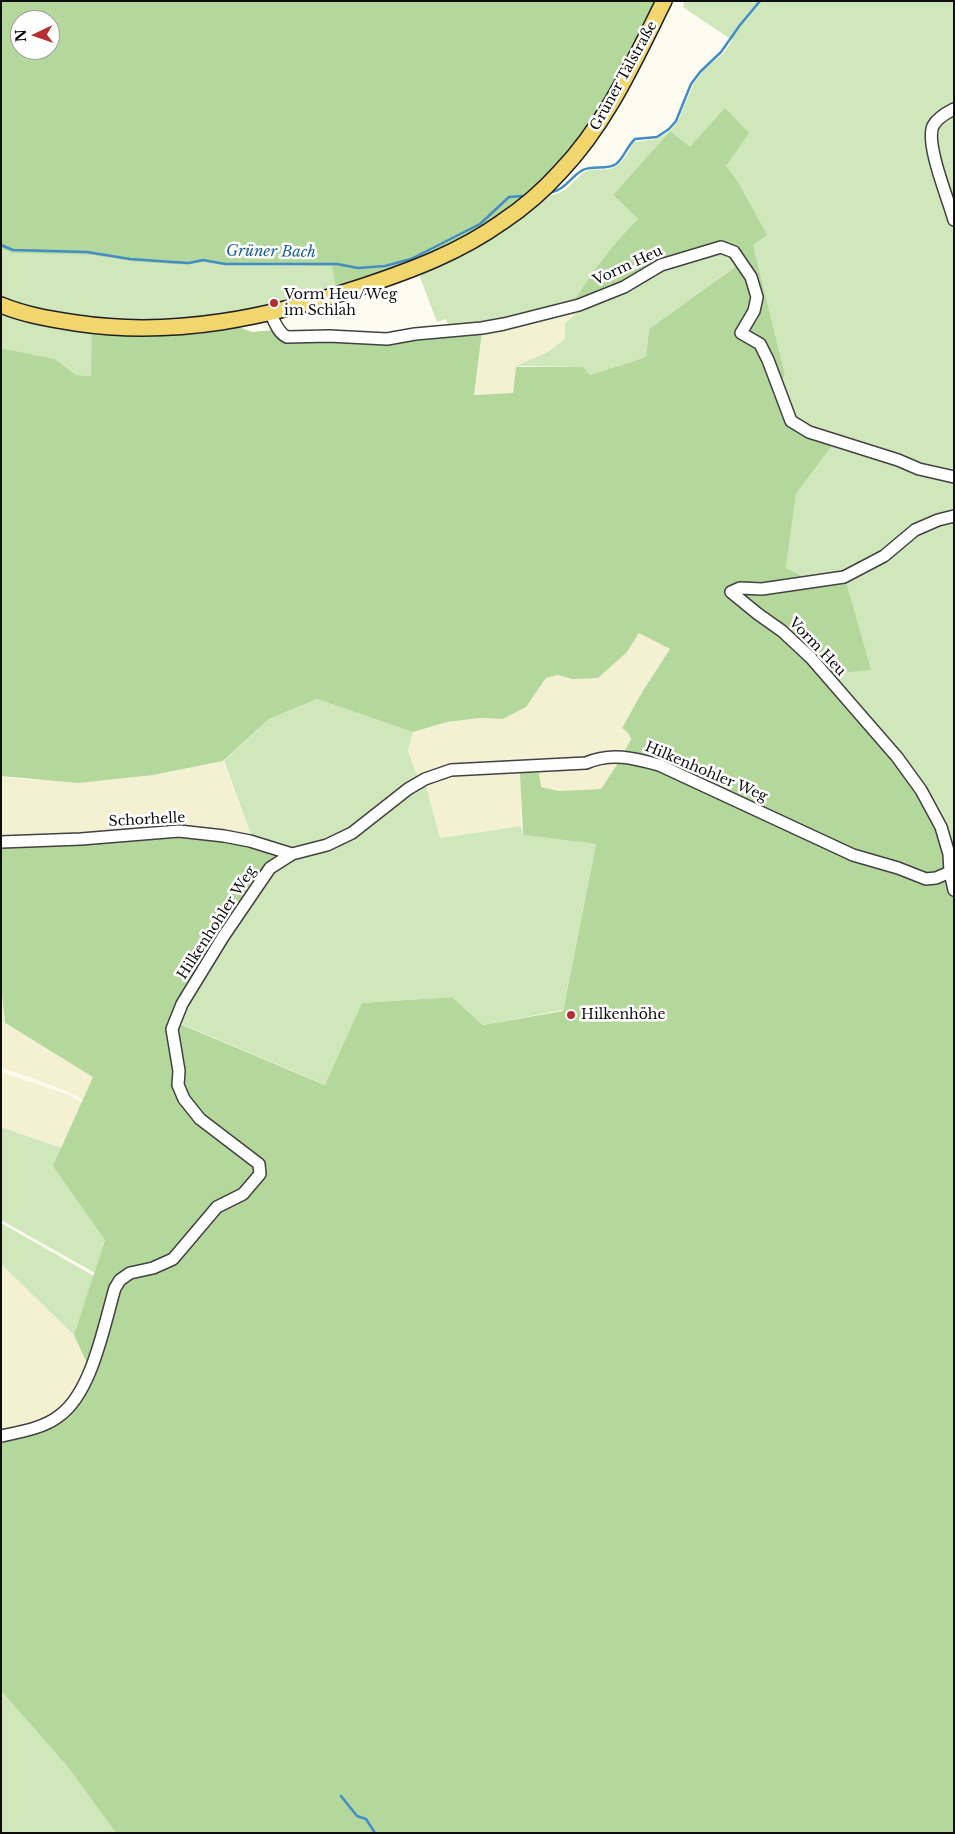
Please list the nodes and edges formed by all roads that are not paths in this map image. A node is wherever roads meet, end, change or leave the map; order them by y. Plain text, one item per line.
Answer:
1 (664, 1) edge
2 (954, 109) edge
3 (954, 220) edge
4 (1, 305) edge
5 (270, 313) junction
6 (954, 477) edge
7 (954, 516) edge
8 (1, 842) edge
9 (292, 854) junction
10 (950, 872) junction
11 (954, 890) edge
12 (1, 1436) edge

1 - 5 main road, Grüner Talstraße
2 - 3 street
4 - 5 main road, Grüner Talstraße
5 - 6 street, Vorm Heu
7 - 10 street, Vorm Heu
8 - 9 street, Schorhelle
9 - 10 street, Hilkenhohler Weg
9 - 12 street, Hilkenhohler Weg
10 - 11 street, Vorm Heu

